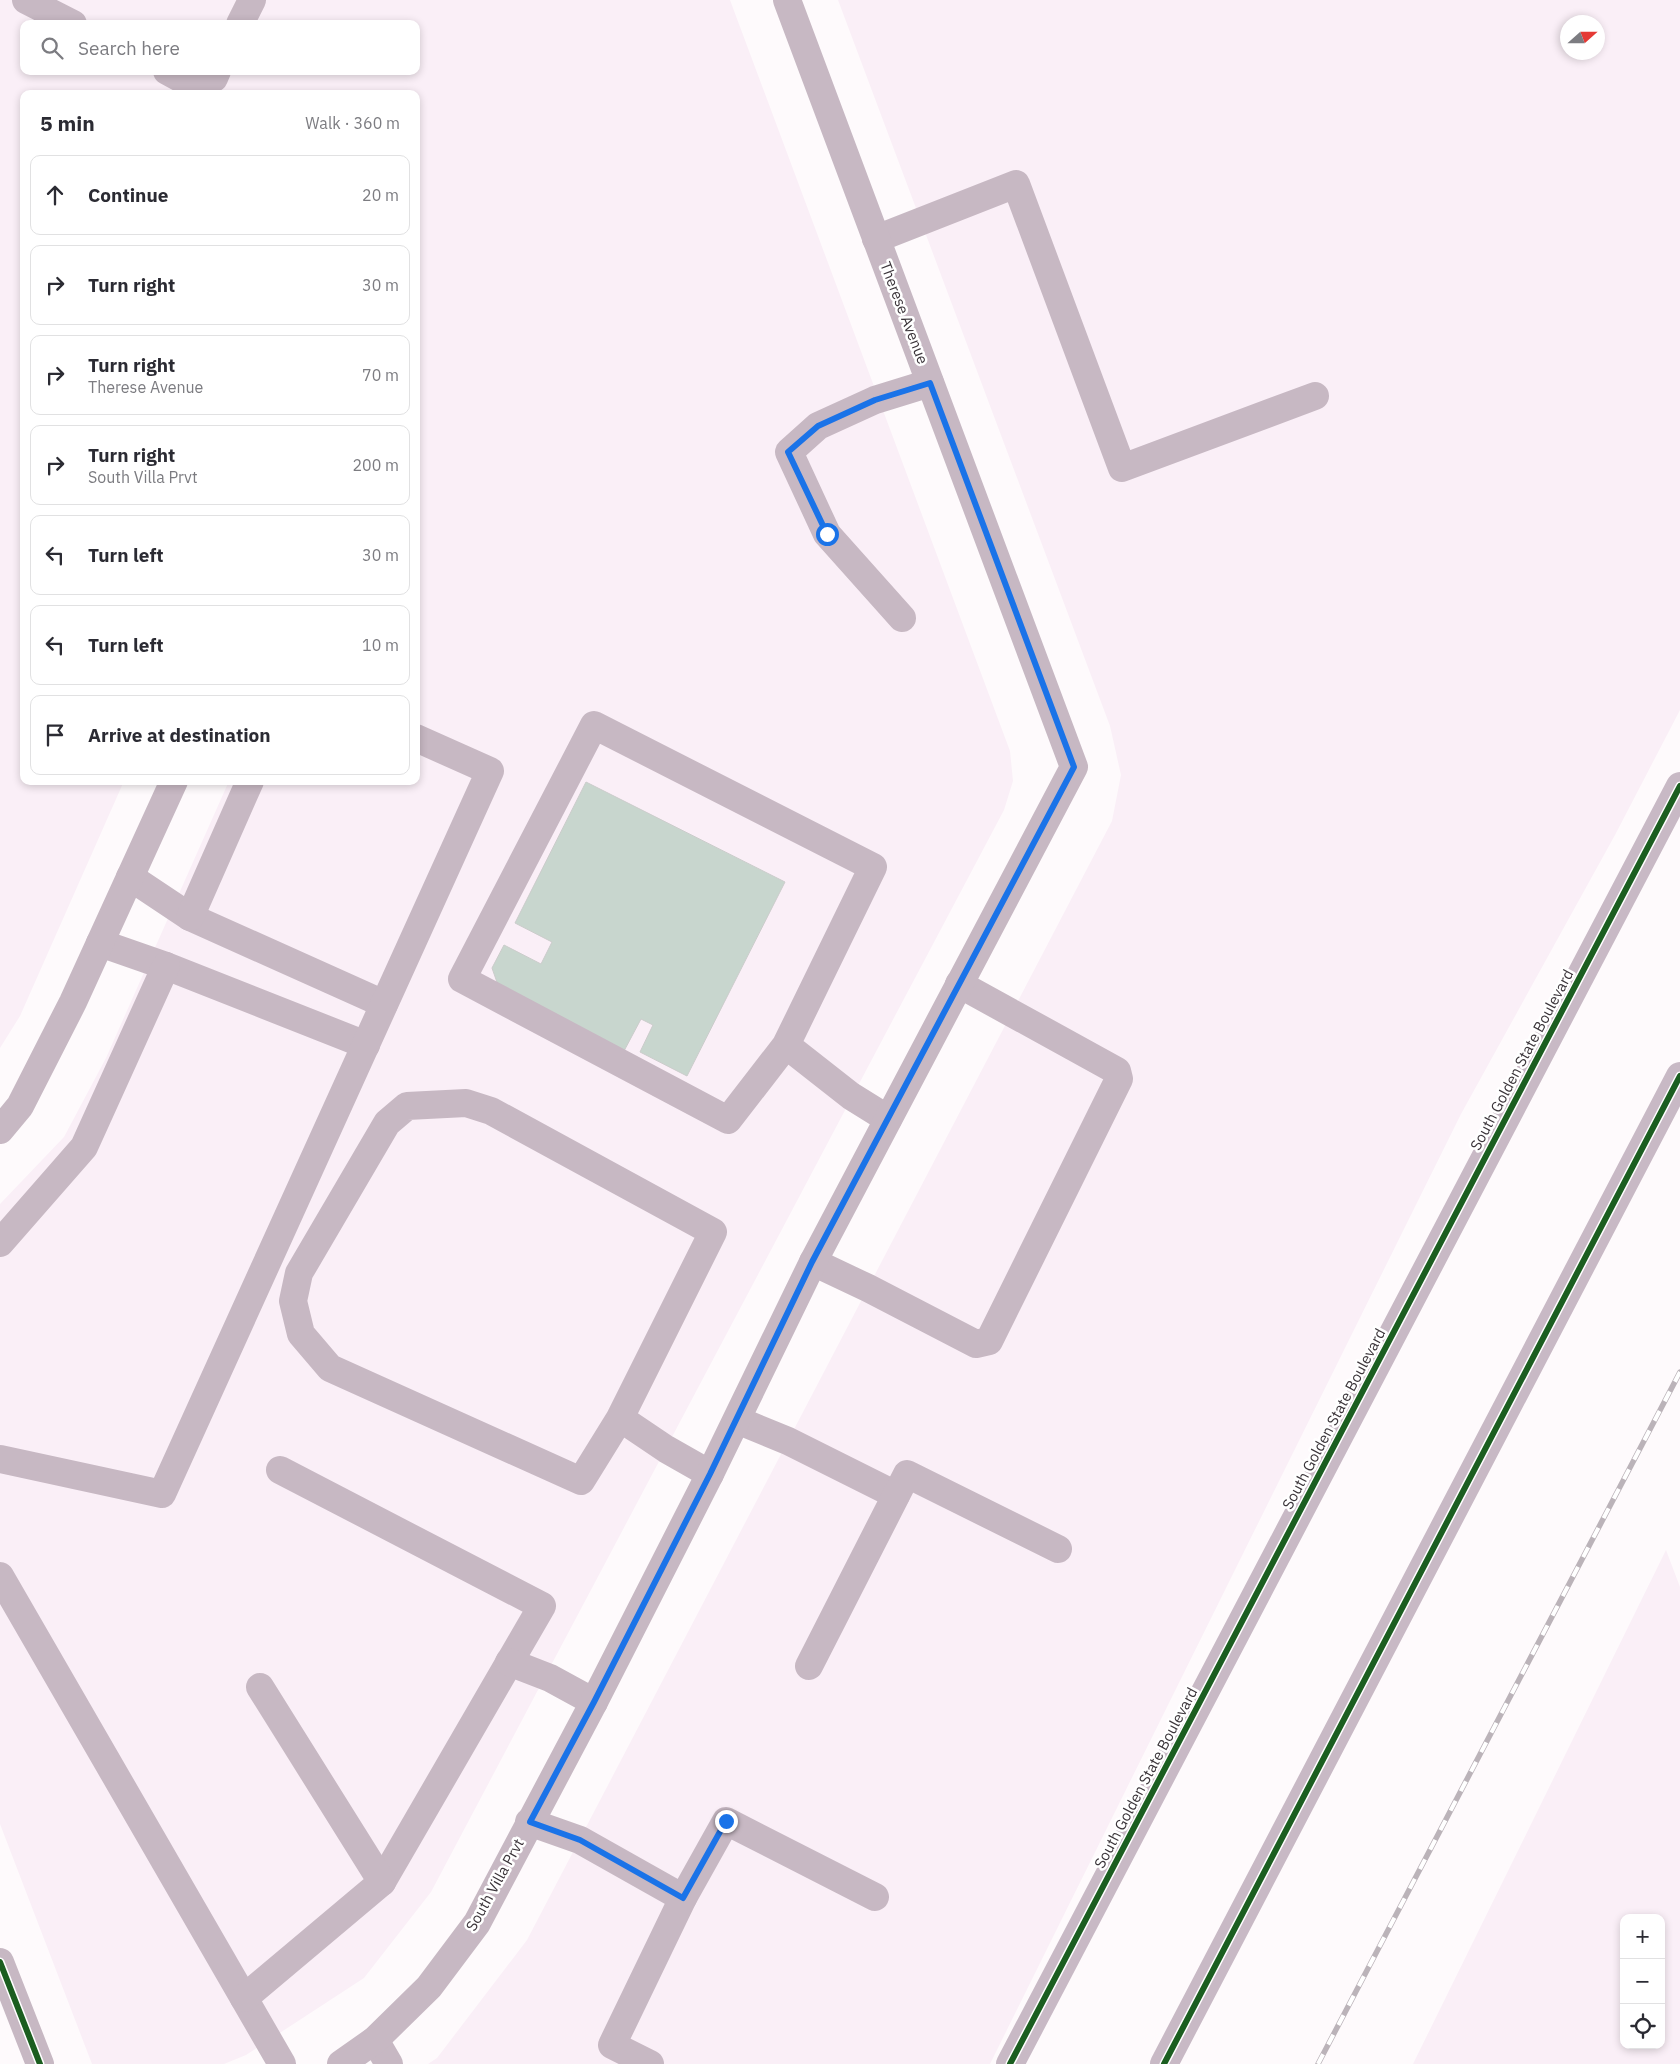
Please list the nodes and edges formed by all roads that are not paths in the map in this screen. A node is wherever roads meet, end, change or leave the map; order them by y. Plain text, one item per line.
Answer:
1 (26, 0) edge
2 (252, 0) edge
3 (787, 0) edge
4 (65, 20) edge
5 (242, 20) edge
6 (175, 75) edge
7 (215, 75) edge
8 (876, 239) junction
9 (930, 383) junction
10 (1315, 396) dead end
11 (902, 618) dead end
12 (420, 740) edge
13 (1074, 767) joint
14 (172, 785) edge
15 (248, 785) edge
16 (1680, 786) edge
17 (130, 877) junction
18 (190, 917) junction
19 (100, 943) junction
20 (166, 966) junction
21 (959, 984) junction
22 (384, 1004) junction
23 (366, 1045) junction
24 (786, 1045) junction
25 (1680, 1076) edge
26 (888, 1119) junction
27 (0, 1130) edge
28 (0, 1243) edge
29 (812, 1262) junction
30 (620, 1418) junction
31 (737, 1420) junction
32 (0, 1459) edge
33 (280, 1470) dead end
34 (710, 1474) junction
35 (896, 1495) junction
36 (1058, 1549) dead end
37 (0, 1576) edge
38 (509, 1662) junction
39 (809, 1666) dead end
40 (260, 1687) dead end
41 (594, 1702) junction
42 (530, 1822) junction
43 (382, 1882) junction
44 (875, 1897) dead end
45 (683, 1898) junction
46 (0, 1962) edge
47 (244, 1998) junction
48 (375, 2040) junction
49 (40, 2064) edge
50 (282, 2064) edge
51 (341, 2064) edge
52 (389, 2064) edge
53 (650, 2064) edge
54 (1010, 2064) edge
55 (1164, 2064) edge

1 - 4 street
2 - 5 street
3 - 8 street, Therese Avenue
6 - 7 street
8 - 9 street, Therese Avenue
8 - 10 street
9 - 11 street
9 - 13 street, Therese Avenue
12 - 22 street
13 - 21 street, South Villa Prvt
14 - 17 street
15 - 18 street
16 - 54 main road, South Golden State Boulevard
17 - 18 street
17 - 19 street
18 - 22 street
19 - 20 street
19 - 27 street
20 - 23 street
20 - 28 street
21 - 26 street, South Villa Prvt
21 - 29 street
22 - 23 street
23 - 32 street
24 - 24 street
24 - 26 street
25 - 55 main road
26 - 29 street, South Villa Prvt
29 - 31 street, South Villa Prvt
30 - 30 street
30 - 34 street
31 - 34 street, South Villa Prvt
31 - 35 street
33 - 38 street
34 - 41 street, South Villa Prvt
35 - 36 street
35 - 39 street
37 - 47 street
38 - 41 street
38 - 43 street
40 - 43 street
41 - 42 street, South Villa Prvt
42 - 45 street
42 - 48 street, South Villa Prvt
43 - 47 street
44 - 45 street
45 - 53 street
46 - 49 street
47 - 50 street
48 - 51 street, South Villa Prvt
48 - 52 street

